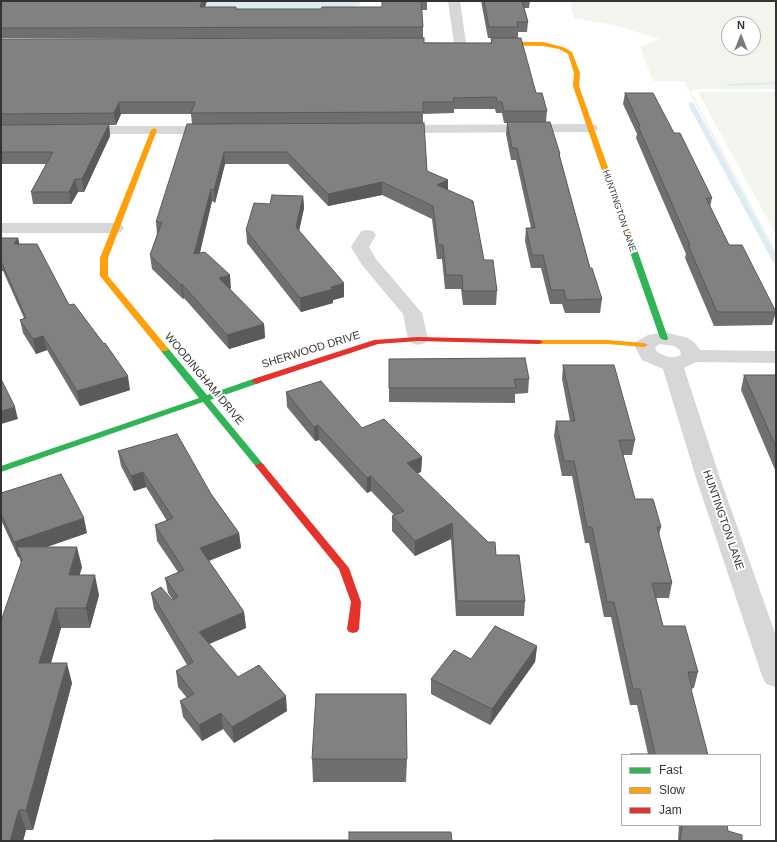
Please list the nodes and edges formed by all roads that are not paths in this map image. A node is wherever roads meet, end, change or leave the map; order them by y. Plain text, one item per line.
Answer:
1 (454, 1) edge
2 (459, 43) edge
3 (482, 43) edge
4 (591, 128) junction
5 (376, 129) edge
6 (70, 130) edge
7 (154, 130) junction
8 (233, 130) edge
9 (1, 228) edge
10 (115, 228) junction
11 (367, 235) dead end
12 (664, 338) junction
13 (418, 339) junction
14 (644, 345) junction
15 (776, 357) edge
16 (682, 360) junction
17 (206, 399) junction
18 (1, 469) edge
19 (353, 629) dead end
20 (776, 676) edge

1 - 2 street
3 - 4 street, HUNTINGTON LANE
4 - 5 street
4 - 12 street, HUNTINGTON LANE
6 - 7 street
7 - 8 street
7 - 10 street, WOODINGHAM DRIVE
9 - 10 street
10 - 17 street, WOODINGHAM DRIVE
11 - 13 street
12 - 14 street
12 - 16 street, HUNTINGTON LANE
13 - 14 street, SHERWOOD DRIVE
13 - 17 street, SHERWOOD DRIVE
14 - 16 street
15 - 16 street
16 - 20 street, HUNTINGTON LANE
17 - 18 street, SHERWOOD DRIVE
17 - 19 street, WOODINGHAM DRIVE

